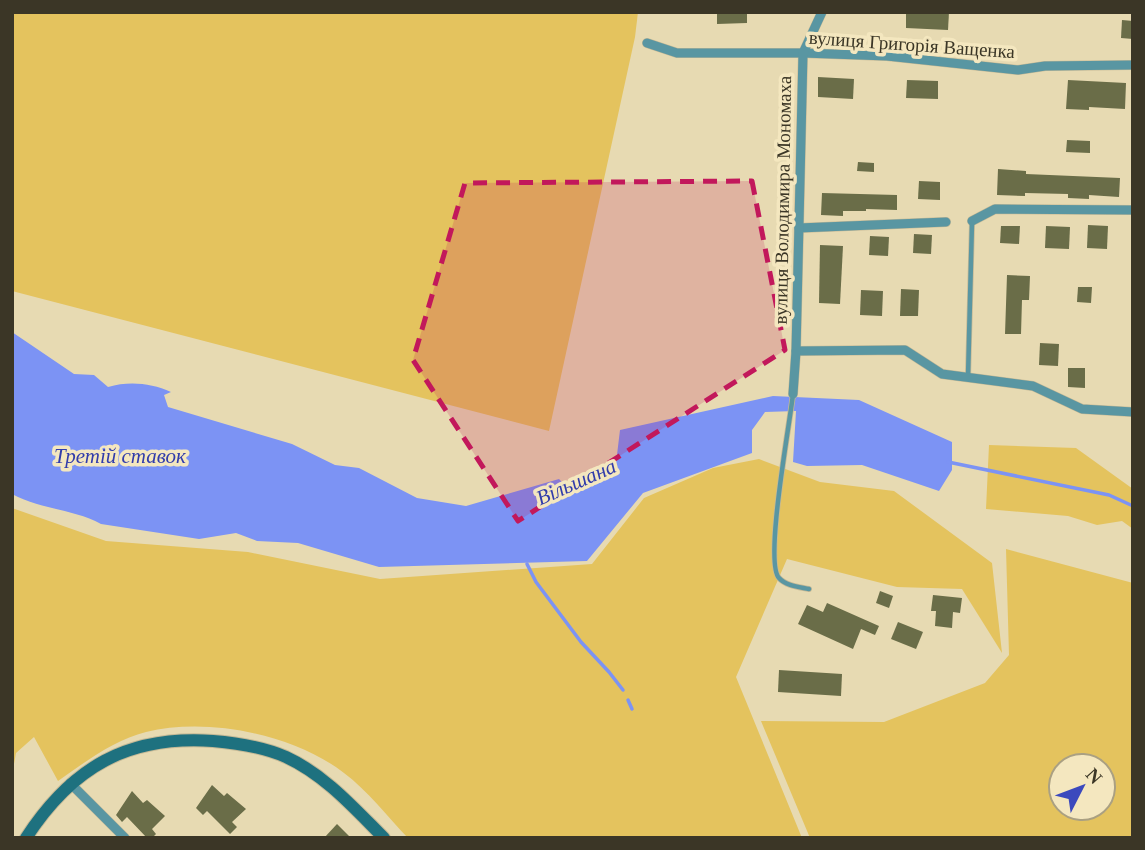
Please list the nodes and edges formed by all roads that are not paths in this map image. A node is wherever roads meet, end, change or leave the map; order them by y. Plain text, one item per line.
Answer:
1 (822, 12) edge
2 (648, 43) dead end
3 (803, 53) junction
4 (1133, 65) edge
5 (1133, 210) edge
6 (972, 221) joint
7 (946, 222) dead end
8 (799, 228) junction
9 (796, 352) junction
10 (968, 378) junction
11 (793, 394) joint
12 (1133, 412) edge
13 (809, 589) dead end
14 (70, 783) junction
15 (119, 836) edge
16 (26, 838) edge
17 (384, 838) edge

1 - 3 street, вулиця Володимира Мономаха
2 - 3 street, вулиця Григорія Ващенка
3 - 4 street, вулиця Григорія Ващенка
3 - 8 street, вулиця Володимира Мономаха
5 - 6 street
6 - 10 lane
7 - 8 street
8 - 9 street, вулиця Володимира Мономаха
9 - 10 street
9 - 11 street, вулиця Володимира Мономаха
10 - 12 street
11 - 13 lane
14 - 15 street
14 - 16 street
14 - 17 street

